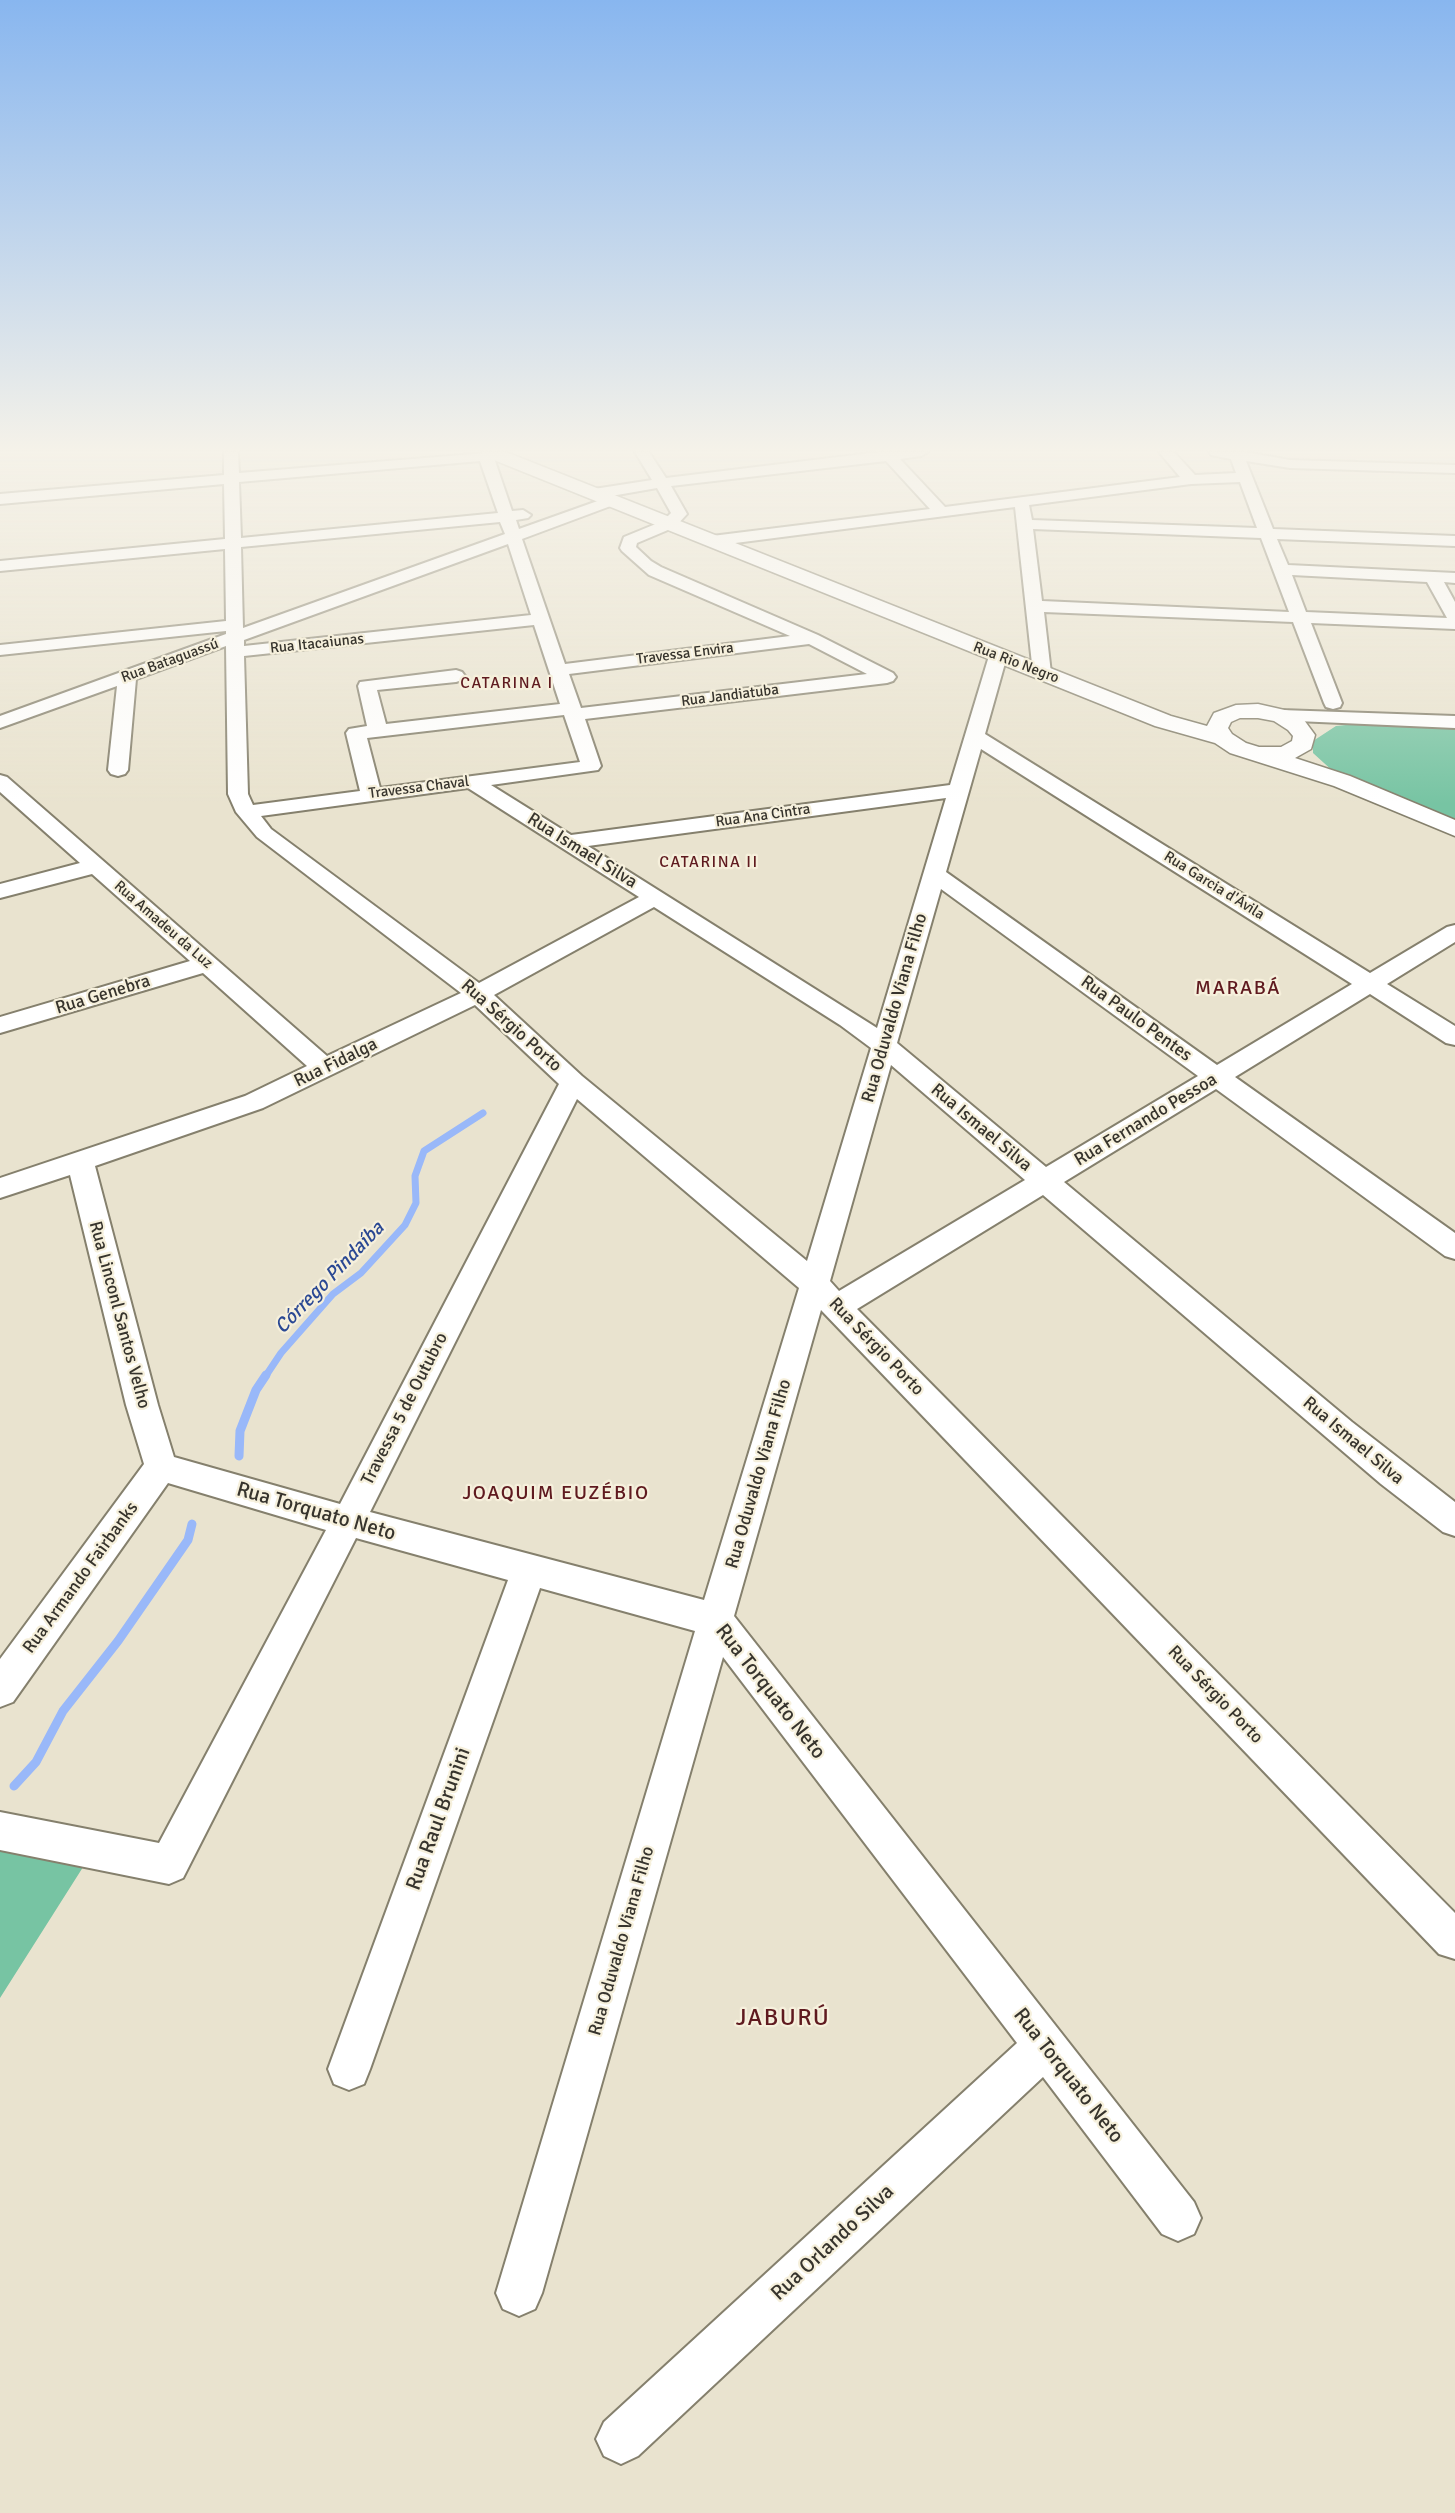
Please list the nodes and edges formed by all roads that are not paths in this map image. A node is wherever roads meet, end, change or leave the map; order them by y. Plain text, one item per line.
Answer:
1 (234, 569) edge
2 (422, 569) edge
3 (524, 569) edge
4 (653, 569) edge
5 (782, 569) edge
6 (1031, 569) edge
7 (1281, 570) joint
8 (1433, 577) junction
9 (1455, 578) edge
10 (1035, 606) junction
11 (760, 616) junction
12 (1300, 617) junction
13 (1455, 617) edge
14 (541, 619) junction
15 (1455, 624) edge
16 (235, 638) junction
17 (812, 639) junction
18 (779, 643) junction
19 (0, 650) edge
20 (998, 656) junction
21 (559, 670) junction
22 (1042, 673) junction
23 (127, 676) junction
24 (456, 676) dead end
25 (1107, 698) junction
26 (1333, 703) dead end
27 (573, 712) junction
28 (1236, 712) junction
29 (1281, 716) junction
30 (1373, 718) junction
31 (0, 722) edge
32 (1455, 722) edge
33 (378, 730) junction
34 (974, 736) junction
35 (1222, 738) junction
36 (1303, 740) junction
37 (1258, 754) junction
38 (118, 770) dead end
39 (0, 781) edge
40 (1342, 781) junction
41 (472, 782) junction
42 (958, 790) junction
43 (371, 794) junction
44 (246, 812) junction
45 (1455, 829) edge
46 (568, 842) junction
47 (96, 866) junction
48 (934, 874) junction
49 (0, 891) edge
50 (655, 897) junction
51 (1455, 932) edge
52 (207, 964) junction
53 (1370, 984) junction
54 (478, 994) junction
55 (0, 1025) edge
56 (1455, 1037) edge
57 (884, 1045) junction
58 (326, 1069) junction
59 (1217, 1077) junction
60 (573, 1082) junction
61 (80, 1162) junction
62 (1045, 1181) junction
63 (0, 1188) edge
64 (1455, 1248) edge
65 (826, 1296) junction
66 (161, 1467) junction
67 (348, 1521) junction
68 (1455, 1521) edge
69 (529, 1570) junction
70 (716, 1620) junction
71 (0, 1689) edge
72 (0, 1831) edge
73 (1453, 1940) dead end
74 (1045, 2046) junction
75 (349, 2068) dead end
76 (1178, 2218) dead end
77 (519, 2293) dead end
78 (621, 2439) dead end

1 - 16 street
2 - 16 street, Rua Bataguassú
3 - 14 street
4 - 11 street
5 - 20 main road, Rua Rio Negro
6 - 10 street
7 - 8 street
7 - 12 street
8 - 9 street
8 - 13 street
10 - 12 street
10 - 22 street
11 - 17 street
11 - 18 street
12 - 15 street
12 - 26 street
14 - 16 street, Rua Itacaiunas
14 - 21 street
16 - 19 street
16 - 23 street, Rua Bataguassú
16 - 44 street
17 - 18 street, Travessa Envira
17 - 27 street, Rua Jandiatuba
18 - 21 street, Travessa Envira
20 - 22 main road, Rua Rio Negro
20 - 34 street, Rua Oduvaldo Viana Filho
21 - 27 street
22 - 25 main road, Rua Rio Negro
23 - 31 street, Rua Bataguassú
23 - 38 street
24 - 33 street
25 - 28 main road, Rua Rio Negro
25 - 35 main road, Rua Rio Negro
27 - 33 street, Rua Jandiatuba
27 - 41 street, Travessa Chaval
28 - 29 main road, Rua Rio Negro
28 - 35 main road
29 - 30 street
29 - 36 main road
30 - 32 street
30 - 36 street
33 - 43 street, Rua Jandiatuba
34 - 42 street, Rua Oduvaldo Viana Filho
34 - 53 street, Rua Garcia d'Ávila
35 - 37 main road, Rua Rio Negro
36 - 37 main road
36 - 40 main road
37 - 40 main road
39 - 47 street, Rua Amadeu da Luz
40 - 45 main road
41 - 43 street, Travessa Chaval
41 - 46 street, Rua Ismael Silva
42 - 46 street, Rua Ana Cintra
42 - 48 street, Rua Oduvaldo Viana Filho
43 - 44 street, Travessa Chaval
44 - 54 street, Rua Sérgio Porto
46 - 50 street, Rua Ismael Silva
47 - 49 street
47 - 52 street, Rua Amadeu da Luz
48 - 57 street, Rua Oduvaldo Viana Filho
48 - 59 street, Rua Paulo Pentes
50 - 54 street, Rua Fidalga
50 - 57 street, Rua Ismael Silva
51 - 53 street, Rua Fernando Pessoa
52 - 55 street, Rua Genebra
52 - 58 street, Rua Amadeu da Luz
53 - 56 street, Rua Garcia d'Ávila
53 - 59 street, Rua Fernando Pessoa
54 - 58 street, Rua Fidalga
54 - 60 street, Rua Sérgio Porto
57 - 62 street, Rua Ismael Silva
57 - 65 street, Rua Oduvaldo Viana Filho
58 - 61 street, Rua Fidalga
59 - 62 street, Rua Fernando Pessoa
59 - 64 street, Rua Paulo Pentes
60 - 65 street, Rua Sérgio Porto
60 - 67 street, Travessa 5 de Outubro
61 - 63 street, Rua Fidalga
61 - 66 street, Rua Linconl Santos Velho
62 - 65 street, Rua Fernando Pessoa
62 - 68 street, Rua Ismael Silva
65 - 70 street, Rua Oduvaldo Viana Filho
65 - 73 street, Rua Sérgio Porto
66 - 67 street, Rua Torquato Neto
66 - 71 street, Rua Armando Fairbanks
67 - 69 street, Rua Torquato Neto
67 - 72 street, Travessa 5 de Outubro
69 - 70 street, Rua Torquato Neto
69 - 75 street, Rua Raul Brunini
70 - 74 street, Rua Torquato Neto
70 - 77 street, Rua Oduvaldo Viana Filho
74 - 76 street, Rua Torquato Neto
74 - 78 street, Rua Orlando Silva

